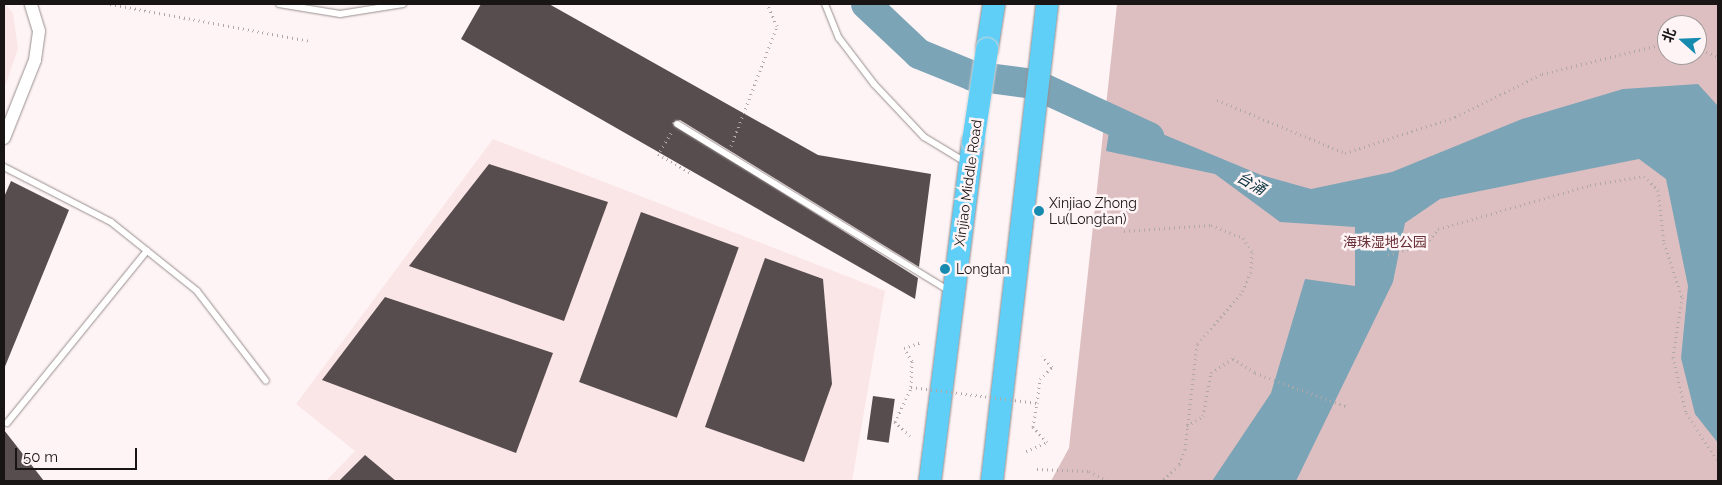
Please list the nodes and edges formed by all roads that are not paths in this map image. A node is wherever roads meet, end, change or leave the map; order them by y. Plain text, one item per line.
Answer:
1 (31, 4) edge
2 (280, 4) edge
3 (403, 4) edge
4 (825, 4) edge
5 (994, 4) edge
6 (1047, 4) edge
7 (677, 124) road end
8 (4, 138) edge
9 (970, 164) junction
10 (4, 167) edge
11 (147, 251) junction
12 (952, 293) junction
13 (266, 381) dead end
14 (7, 423) dead end
15 (930, 481) edge
16 (992, 481) edge

1 - 8 street
2 - 3 lane
4 - 9 lane
5 - 9 highway, Xinjiao Middle Road, bridge
6 - 16 highway
7 - 12 lane
9 - 12 highway, Xinjiao Middle Road
10 - 11 lane
11 - 13 lane
11 - 14 lane
12 - 15 highway, Xinjiao Middle Road

